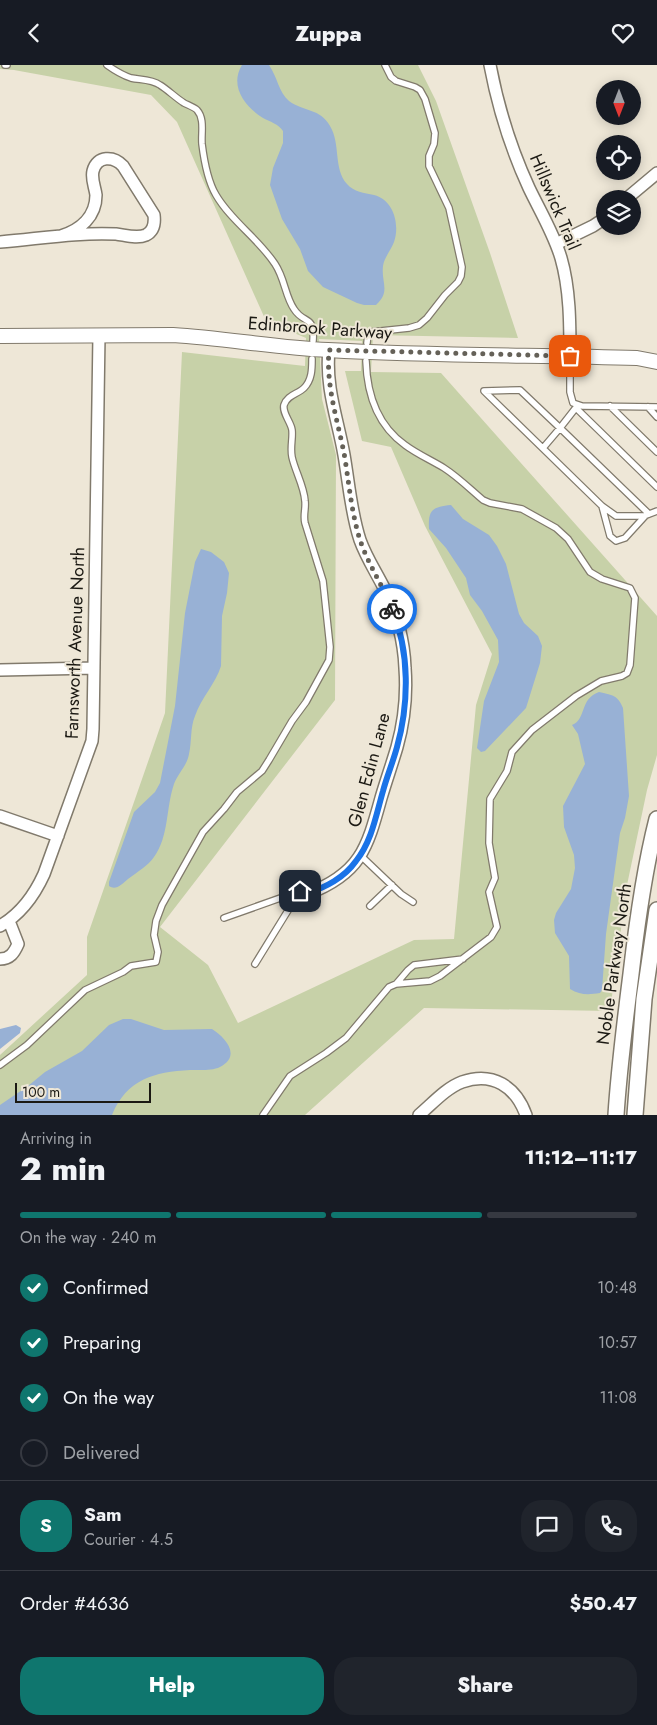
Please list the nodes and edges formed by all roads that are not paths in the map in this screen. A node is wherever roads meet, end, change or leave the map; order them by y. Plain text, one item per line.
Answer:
1 (107, 65) edge
2 (385, 65) edge
3 (490, 65) edge
4 (657, 173) edge
5 (637, 190) edge
6 (596, 224) edge
7 (61, 236) junction
8 (0, 242) edge
9 (556, 244) junction
10 (99, 335) junction
11 (0, 336) edge
12 (313, 341) dead end
13 (367, 343) dead end
14 (329, 350) junction
15 (657, 354) edge
16 (570, 356) junction
17 (637, 358) junction
18 (312, 359) dead end
19 (366, 361) dead end
20 (657, 362) edge
21 (610, 406) junction
22 (577, 407) junction
23 (648, 407) junction
24 (657, 407) edge
25 (657, 417) edge
26 (560, 428) junction
27 (543, 448) junction
28 (657, 452) edge
29 (657, 487) edge
30 (602, 506) junction
31 (657, 511) edge
32 (647, 515) junction
33 (94, 668) junction
34 (0, 670) edge
35 (0, 816) edge
36 (657, 819) edge
37 (58, 836) junction
38 (360, 855) junction
39 (392, 885) junction
40 (296, 889) junction
41 (413, 902) dead end
42 (370, 906) dead end
43 (657, 910) edge
44 (224, 918) dead end
45 (4, 923) edge
46 (465, 958) junction
47 (0, 959) edge
48 (255, 964) dead end
49 (396, 984) junction
50 (0, 1065) edge
51 (263, 1115) edge
52 (419, 1115) edge
53 (526, 1115) edge
54 (616, 1115) edge
55 (635, 1115) edge

1 - 12 lane
2 - 13 lane
3 - 9 street, Hillswick Trail
4 - 5 street
6 - 9 street
7 - 7 street
7 - 8 street
9 - 16 street, Hillswick Trail
10 - 11 street, Edinbrook Parkway
10 - 14 street, Edinbrook Parkway
10 - 33 street, Farnsworth Avenue North
14 - 16 street, Edinbrook Parkway
14 - 38 street, Glen Edin Lane
15 - 17 street, Edinbrook Parkway
16 - 17 street, Edinbrook Parkway
16 - 22 lane
17 - 20 street, Edinbrook Parkway
18 - 50 lane
19 - 46 lane
21 - 22 lane
21 - 23 lane
21 - 28 lane
22 - 26 lane
22 - 29 lane
23 - 24 lane
23 - 25 lane
26 - 27 lane
26 - 27 lane
26 - 32 lane
27 - 30 lane
30 - 32 lane
30 - 32 lane
31 - 32 lane
33 - 34 street
33 - 37 street, Farnsworth Avenue North
35 - 37 street
36 - 54 main road, Noble Parkway North
37 - 45 street, Farnsworth Avenue North
38 - 39 lane
38 - 40 street, Glen Edin Lane
39 - 41 lane
39 - 42 lane
40 - 44 lane
40 - 48 lane
43 - 55 main road, Noble Parkway North
45 - 47 street
46 - 49 lane
46 - 49 lane
49 - 51 lane
52 - 53 street

